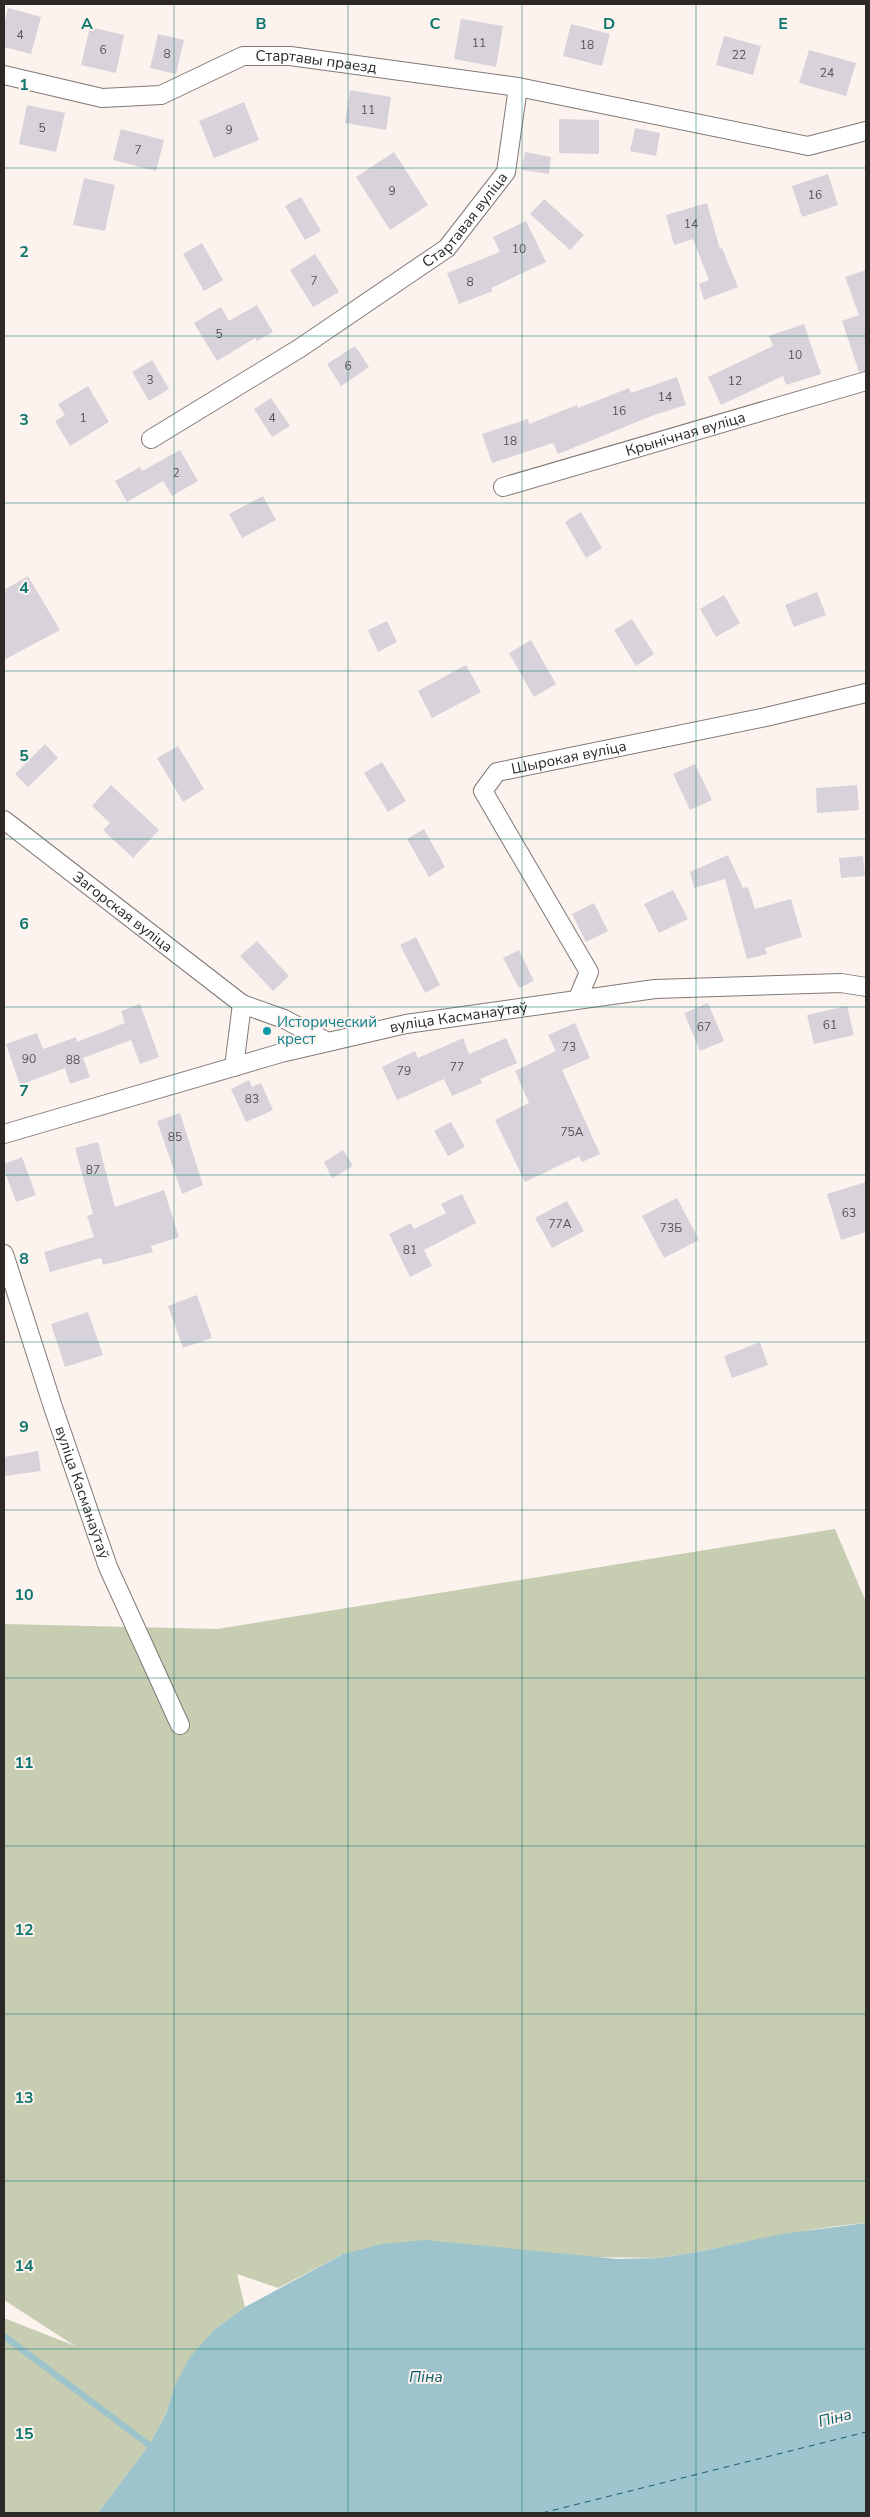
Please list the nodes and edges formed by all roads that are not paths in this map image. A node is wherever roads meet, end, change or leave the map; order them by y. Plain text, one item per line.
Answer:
1 (4, 75) edge
2 (518, 87) junction
3 (866, 131) edge
4 (866, 381) edge
5 (151, 439) dead end
6 (504, 488) dead end
7 (866, 693) edge
8 (4, 820) edge
9 (866, 987) edge
10 (578, 998) junction
11 (242, 1004) junction
12 (326, 1041) junction
13 (234, 1067) junction
14 (4, 1134) edge
15 (4, 1254) edge
16 (180, 1725) dead end

1 - 2 street, Стартавы праезд
2 - 3 street
2 - 5 street, Стартавая вуліца
4 - 6 street, Крынічная вуліца
7 - 10 street, Шырокая вуліца
8 - 11 street, Загорская вуліца
9 - 10 street, вуліца Касманаўтаў
10 - 12 street, вуліца Касманаўтаў
11 - 12 street, Загорская вуліца
11 - 13 street
12 - 13 street, вуліца Касманаўтаў
13 - 14 street, вуліца Касманаўтаў
15 - 16 street, вуліца Касманаўтаў

